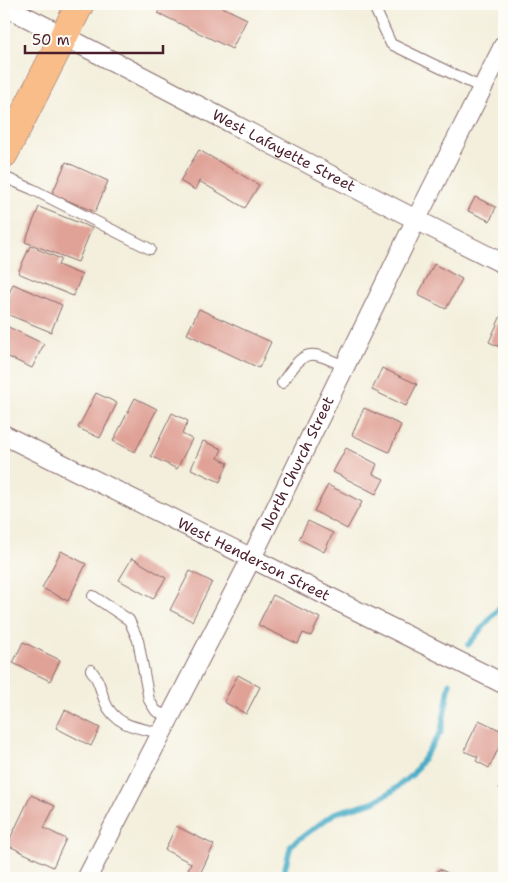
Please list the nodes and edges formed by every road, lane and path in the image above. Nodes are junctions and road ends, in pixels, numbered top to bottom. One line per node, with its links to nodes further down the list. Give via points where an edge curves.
1 (80, 4): 4 (main road)
2 (373, 4): 6 (lane, via 391,44)
3 (4, 6): 4 (street, West Lafayette Street)
4 (64, 36): 7 (main road); 9 (street, West Lafayette Street)
5 (504, 45): 6 (street, North Church Street)
6 (482, 88): 9 (street, North Church Street)
7 (4, 154)
8 (4, 177): 10 (lane)
9 (416, 220): 11 (street, West Lafayette Street); 12 (street, North Church Street)
10 (150, 249)
11 (504, 264)
12 (344, 366): 13 (lane, via 316,355 305,356); 15 (street, North Church Street)
13 (282, 383)
14 (4, 435): 15 (street, West Henderson Street)
15 (252, 557): 18 (street, West Henderson Street); 19 (street, North Church Street)
16 (93, 596): 19 (lane, via 129,620 138,640 149,700)
17 (91, 670): 19 (lane, via 98,678 111,714 119,721)
18 (504, 684)
19 (165, 725): 20 (street, North Church Street)
20 (87, 878)

